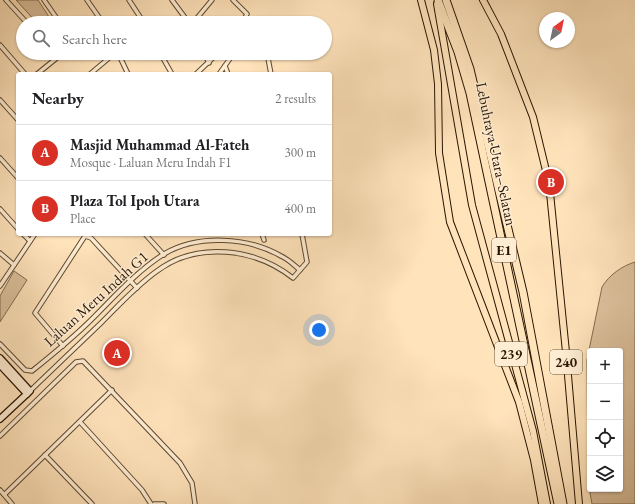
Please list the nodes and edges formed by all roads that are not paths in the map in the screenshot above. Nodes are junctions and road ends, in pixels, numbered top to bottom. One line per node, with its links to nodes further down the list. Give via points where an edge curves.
1 (6, 0): 12 (street)
2 (44, 0): 13 (street)
3 (87, 0): 14 (street)
4 (129, 0): 15 (street)
5 (172, 0): 16 (street)
6 (212, 0): 17 (street)
7 (233, 0): 18 (street, via 247,14)
8 (421, 0): 82 (main road, via 434,50 438,84 439,153 450,222 519,402)
9 (438, 0): 83 (main road, 239, via 472,205 533,432); 84 (highway, Lebuhraya Utara–Selatan / E1, via 470,93)
10 (446, 0): 85 (highway, Lebuhraya Utara–Selatan / E1, via 470,69 523,292)
11 (483, 0): 86 (main road, 240, via 501,34 533,117 549,183)
12 (21, 16)
13 (55, 16)
14 (97, 16)
15 (139, 16)
16 (184, 16)
17 (200, 16)
18 (246, 16)
19 (0, 45): 20 (street)
20 (4, 50): 21 (street); 32 (street)
21 (0, 53)
22 (54, 60): 33 (street)
23 (107, 60): 34 (street)
24 (121, 60): 35 (street)
25 (164, 60): 36 (street)
26 (208, 60): 30 (street)
27 (212, 60): 30 (street)
28 (229, 60): 31 (street)
29 (268, 60): 40 (street)
30 (209, 63): 37 (street)
31 (225, 66): 38 (street); 39 (street)
32 (23, 72)
33 (39, 72)
34 (92, 72)
35 (127, 72)
36 (171, 72)
37 (198, 72)
38 (220, 72)
39 (227, 72)
40 (271, 72)
41 (0, 100): 42 (street)
42 (16, 118)
43 (0, 158): 44 (street)
44 (16, 176)
45 (0, 209): 46 (street)
46 (16, 226)
47 (25, 236): 55 (street)
48 (34, 236): 55 (street)
49 (147, 236): 57 (street)
50 (219, 236): 53 (street)
51 (263, 236): 54 (street)
52 (302, 236): 59 (street, via 307,262)
53 (220, 240): 57 (street, Laluan Meru Indah G1, via 190,245); 59 (street, Laluan Meru Indah G1, via 250,244 273,252 283,256)
54 (264, 240)
55 (30, 241): 58 (street)
56 (0, 253): 58 (street)
57 (164, 254): 60 (street, Laluan Meru Indah G1)
58 (14, 265): 61 (street)
59 (300, 270): 62 (street, via 293,278 278,268 248,255 207,252 174,261 158,270)
60 (130, 281): 62 (street); 64 (street, Laluan Meru Indah G1); 64 (street, via 91,238 85,236 35,313)
61 (0, 286)
62 (137, 288): 70 (street)
63 (0, 344): 65 (street, Laluan Meru Indah G1)
64 (63, 346): 65 (street, Laluan Meru Indah G1, via 28,372)
65 (5, 349): 66 (street)
66 (0, 353)
67 (0, 358): 70 (street)
68 (0, 365): 70 (street)
69 (112, 390): 72 (street); 73 (street, via 86,362 76,362); 81 (street, via 180,463 192,483)
70 (29, 392): 71 (street)
71 (0, 419)
72 (80, 422): 74 (street); 79 (street)
73 (0, 436)
74 (45, 455): 76 (street); 78 (street)
75 (0, 490): 76 (street)
76 (5, 494): 77 (street)
77 (12, 504)
78 (92, 504)
79 (152, 504): 80 (street)
80 (164, 504)
81 (194, 504)
82 (542, 504)
83 (547, 504)
84 (558, 504)
85 (563, 504)
86 (578, 504)

